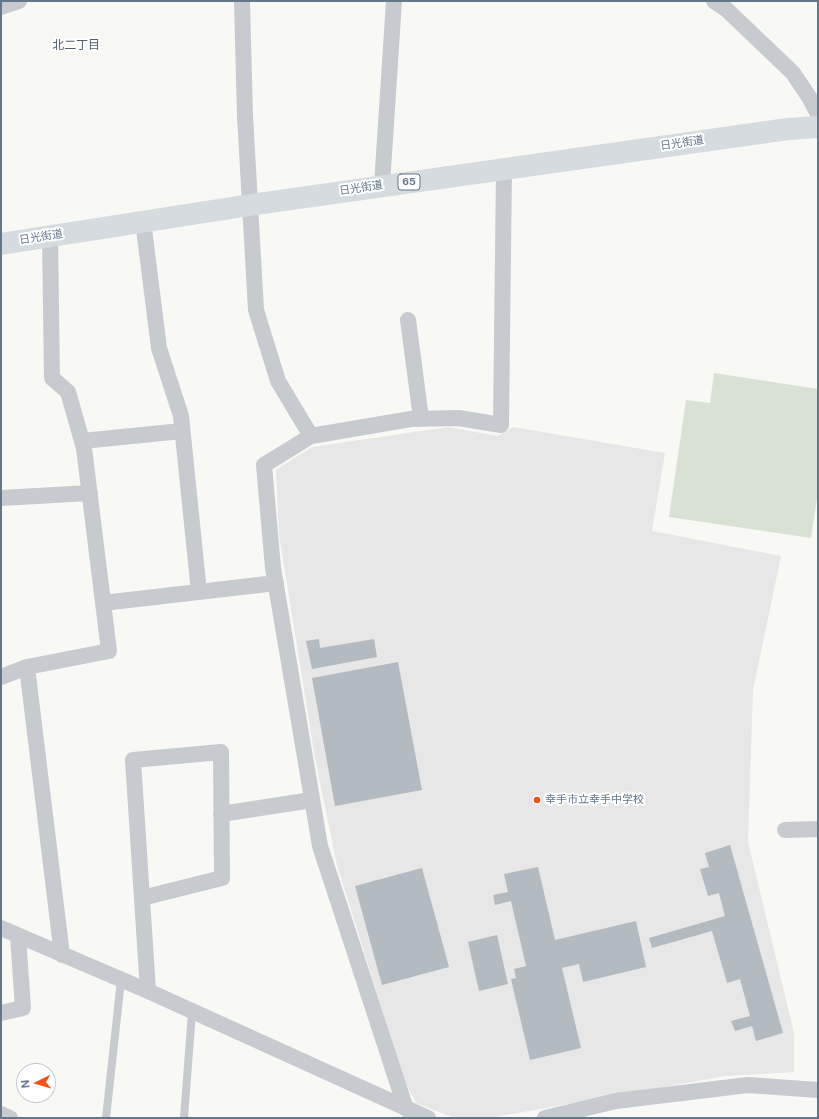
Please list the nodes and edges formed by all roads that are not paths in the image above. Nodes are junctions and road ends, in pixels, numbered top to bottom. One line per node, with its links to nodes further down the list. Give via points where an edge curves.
1 (19, 1): 5 (street)
2 (242, 1): 10 (street)
3 (394, 1): 9 (street)
4 (722, 4): 6 (street, via 793,73 810,97)
5 (1, 7)
6 (818, 114)
7 (818, 127): 8 (main road, 日光街道 / 65)
8 (504, 169): 9 (main road, 日光街道 / 65); 15 (street, via 501,425 458,418)
9 (382, 186): 10 (main road, 日光街道 / 65)
10 (250, 205): 11 (main road, 日光街道 / 65); 17 (street, via 256,310 278,381)
11 (143, 221): 12 (main road, 日光街道 / 65); 16 (street, via 159,348 181,416)
12 (50, 235): 13 (main road, 日光街道 / 65); 18 (street, via 52,378 68,392)
13 (1, 244)
14 (408, 320): 15 (street)
15 (421, 418): 17 (street)
16 (182, 431): 18 (street); 22 (street)
17 (311, 436): 21 (street, via 264,465)
18 (82, 441): 19 (street)
19 (90, 493): 20 (street); 23 (street)
20 (1, 498)
21 (276, 583): 22 (street); 26 (street)
22 (199, 592): 23 (street)
23 (103, 603): 24 (street, via 109,651)
24 (27, 667): 25 (street); 33 (street)
25 (1, 677)
26 (312, 800): 27 (street); 39 (street, via 320,846)
27 (222, 814): 30 (street, via 222,878); 30 (street, via 221,752 132,760)
28 (818, 829): 29 (street)
29 (785, 830)
30 (142, 898): 35 (street)
31 (1, 928): 32 (street)
32 (18, 936): 33 (street); 37 (street, via 23,1008)
33 (62, 955): 34 (street)
34 (121, 980): 35 (street); 42 (lane)
35 (148, 992): 36 (street)
36 (192, 1012): 39 (street); 43 (lane)
37 (1, 1013)
38 (818, 1090): 45 (street, via 748,1085 616,1101)
39 (406, 1109): 44 (street)
40 (1, 1114): 41 (street)
41 (10, 1118)
42 (106, 1118)
43 (184, 1118)
44 (428, 1118)
45 (545, 1118)

